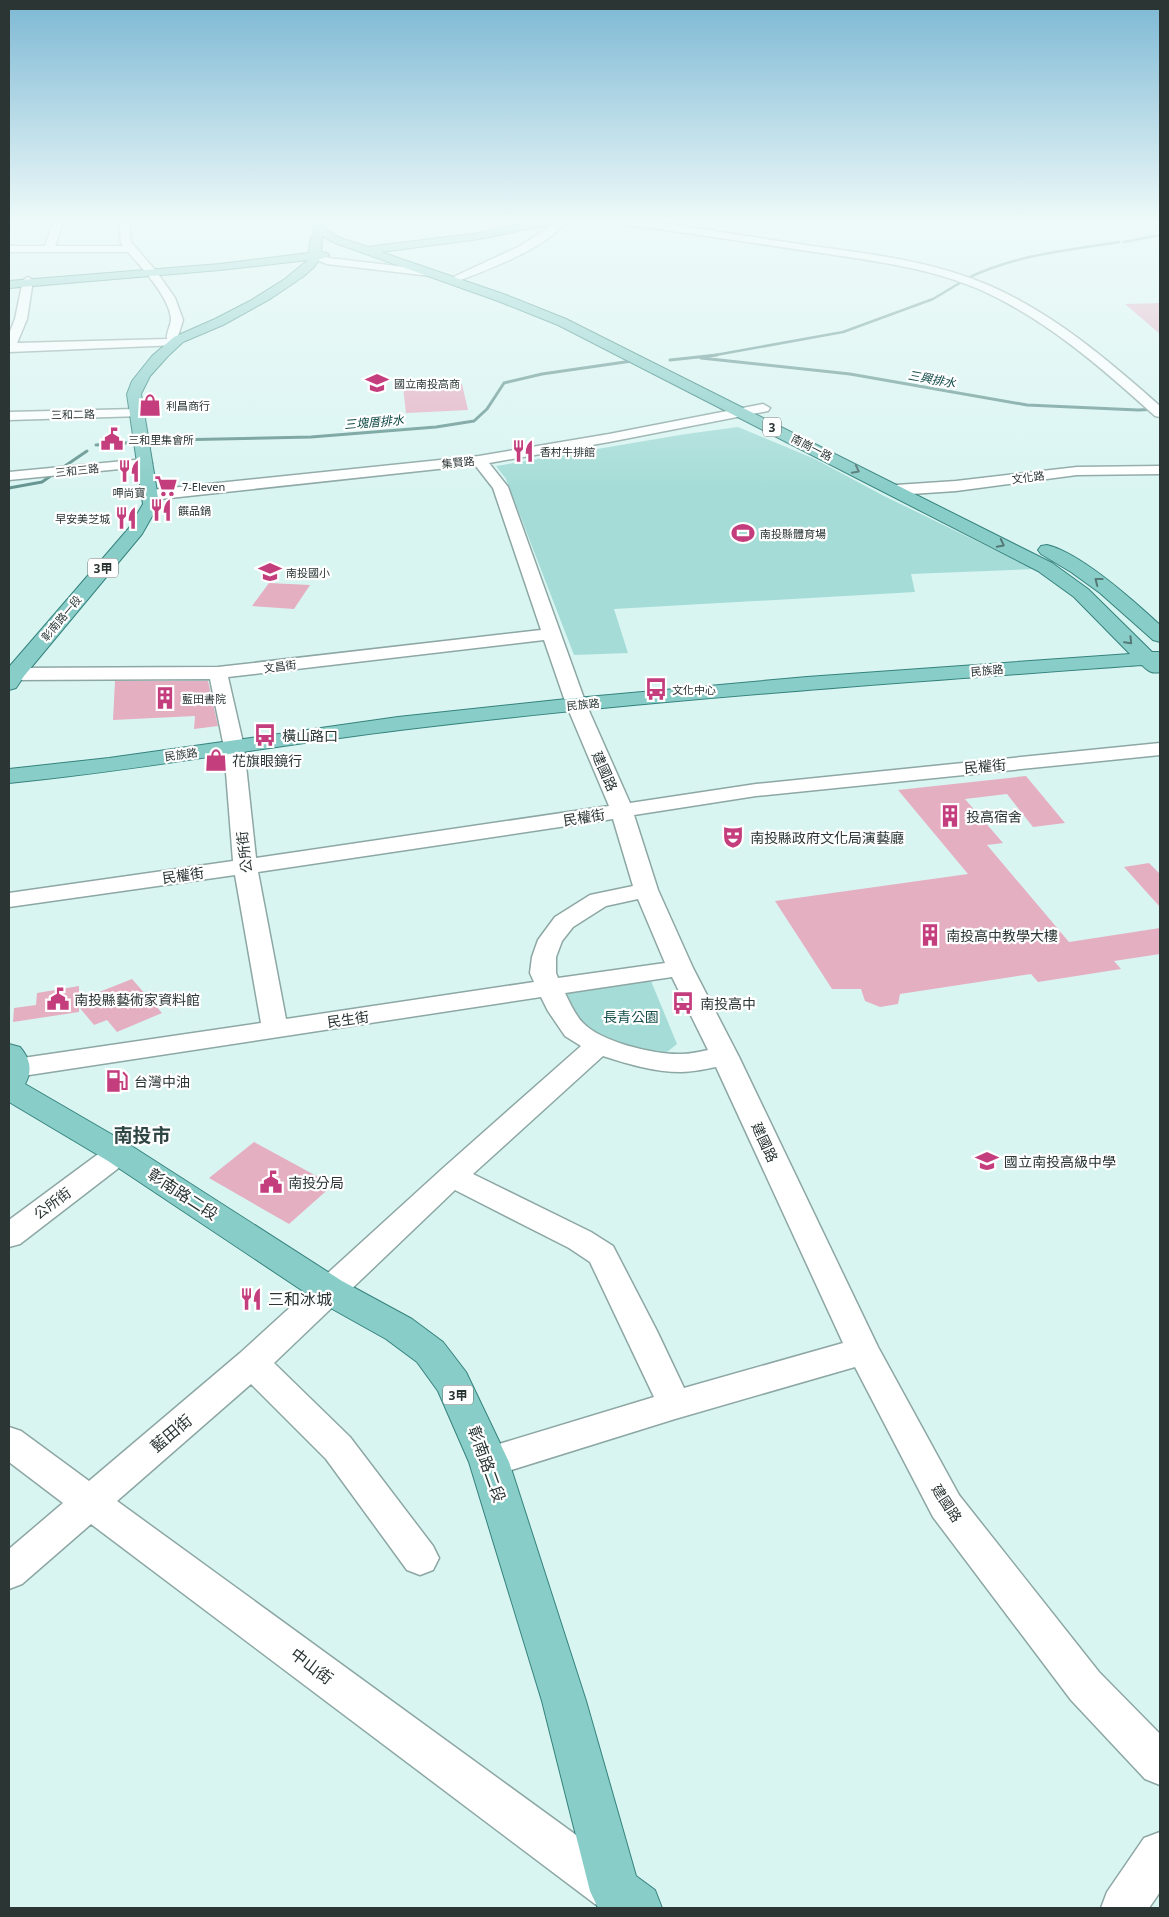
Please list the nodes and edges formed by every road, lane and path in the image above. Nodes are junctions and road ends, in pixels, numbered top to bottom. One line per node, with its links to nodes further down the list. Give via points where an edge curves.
1 (22, 311): 8 (street)
2 (174, 311): 7 (street, via 177,320 172,336)
3 (237, 311): 7 (main road, 彰南路一段 / 3甲)
4 (536, 311): 10 (main road, 南崗一路 / 3)
5 (555, 311): 9 (main road, 南崗一路 / 3)
6 (1030, 311): 12 (street, via 1105,364)
7 (174, 342): 8 (street); 11 (main road, 彰南路一段 / 3甲, via 135,388)
8 (9, 347)
9 (763, 408): 10 (street, 集賢路); 14 (main road, 南崗一路 / 3)
10 (742, 412): 16 (street, 集賢路); 19 (main road, 南崗一路 / 3, one-way to 19)
11 (137, 413): 13 (street, 三和二路); 15 (main road, 彰南路一段 / 3甲)
12 (1160, 413)
13 (9, 416)
14 (822, 437)
15 (143, 450): 18 (street, 三和三路); 21 (main road, 彰南路一段 / 3甲)
16 (479, 460): 21 (street, 集賢路); 24 (street, 建國路, via 500,487)
17 (1160, 470): 20 (street, 文化路, via 1077,471)
18 (9, 476)
19 (897, 482): 20 (main road, 南崗一路 / 3); 26 (main road, 南崗一路 / 3, one-way to 26, via 1045,567 1081,593)
20 (923, 487): 22 (main road, 南崗一路 / 3)
21 (151, 495): 28 (main road, 彰南路一段 / 3甲, via 151,504 136,530)
22 (948, 500)
23 (1032, 542): 25 (main road, one-way to 23, via 1087,572)
24 (550, 634): 27 (street, 文昌街); 29 (street, 建國路)
25 (1160, 636)
26 (1156, 663): 29 (main road, 民族路, via 808,683)
27 (218, 673): 28 (street, 文昌街); 30 (street, 公所街)
28 (10, 677)
29 (576, 704): 30 (main road, 民族路); 33 (street, 建國路)
30 (234, 747): 32 (main road, 民族路); 34 (street, 公所街)
31 (1160, 749): 33 (street, 民權街, via 756,790)
32 (9, 776)
33 (622, 812): 34 (street, 民權街); 35 (street, 建國路)
34 (245, 866): 36 (street, 民權街); 39 (street, 公所街)
35 (646, 890): 37 (street, 建國路); 38 (street, via 598,900 564,922 550,940 544,957 543,973)
36 (9, 900)
37 (680, 968): 38 (street, 民生街); 41 (street, 建國路)
38 (550, 988): 39 (street, 民生街); 40 (street, via 574,1030)
39 (275, 1029): 42 (street, 民生街)
40 (599, 1045): 41 (street, via 635,1057 681,1063); 44 (street, 藍田街)
41 (725, 1057): 47 (street, 建國路)
42 (10, 1074): 43 (main road, 彰南路二段 / 3甲)
43 (119, 1153): 45 (street, 公所街); 46 (main road, 彰南路二段 / 3甲)
44 (452, 1176): 46 (street, 藍田街); 49 (street, via 602,1254 642,1331)
45 (9, 1236)
46 (330, 1291): 48 (street, 藍田街); 51 (main road, 彰南路二段 / 3甲, via 399,1330 430,1352 453,1384)
47 (863, 1351): 49 (street); 55 (street, 建國路, via 946,1506 1085,1686)
48 (252, 1363): 52 (street, 藍田街); 53 (street, via 338,1448)
49 (674, 1405): 51 (street)
50 (9, 1442): 52 (street, 中山街)
51 (489, 1462): 57 (main road, 彰南路二段 / 3甲)
52 (89, 1502): 54 (street, 藍田街); 57 (street, 中山街)
53 (420, 1558)
54 (9, 1572)
55 (1160, 1764)
56 (1160, 1854): 58 (street)
57 (626, 1900)
58 (1123, 1908)

